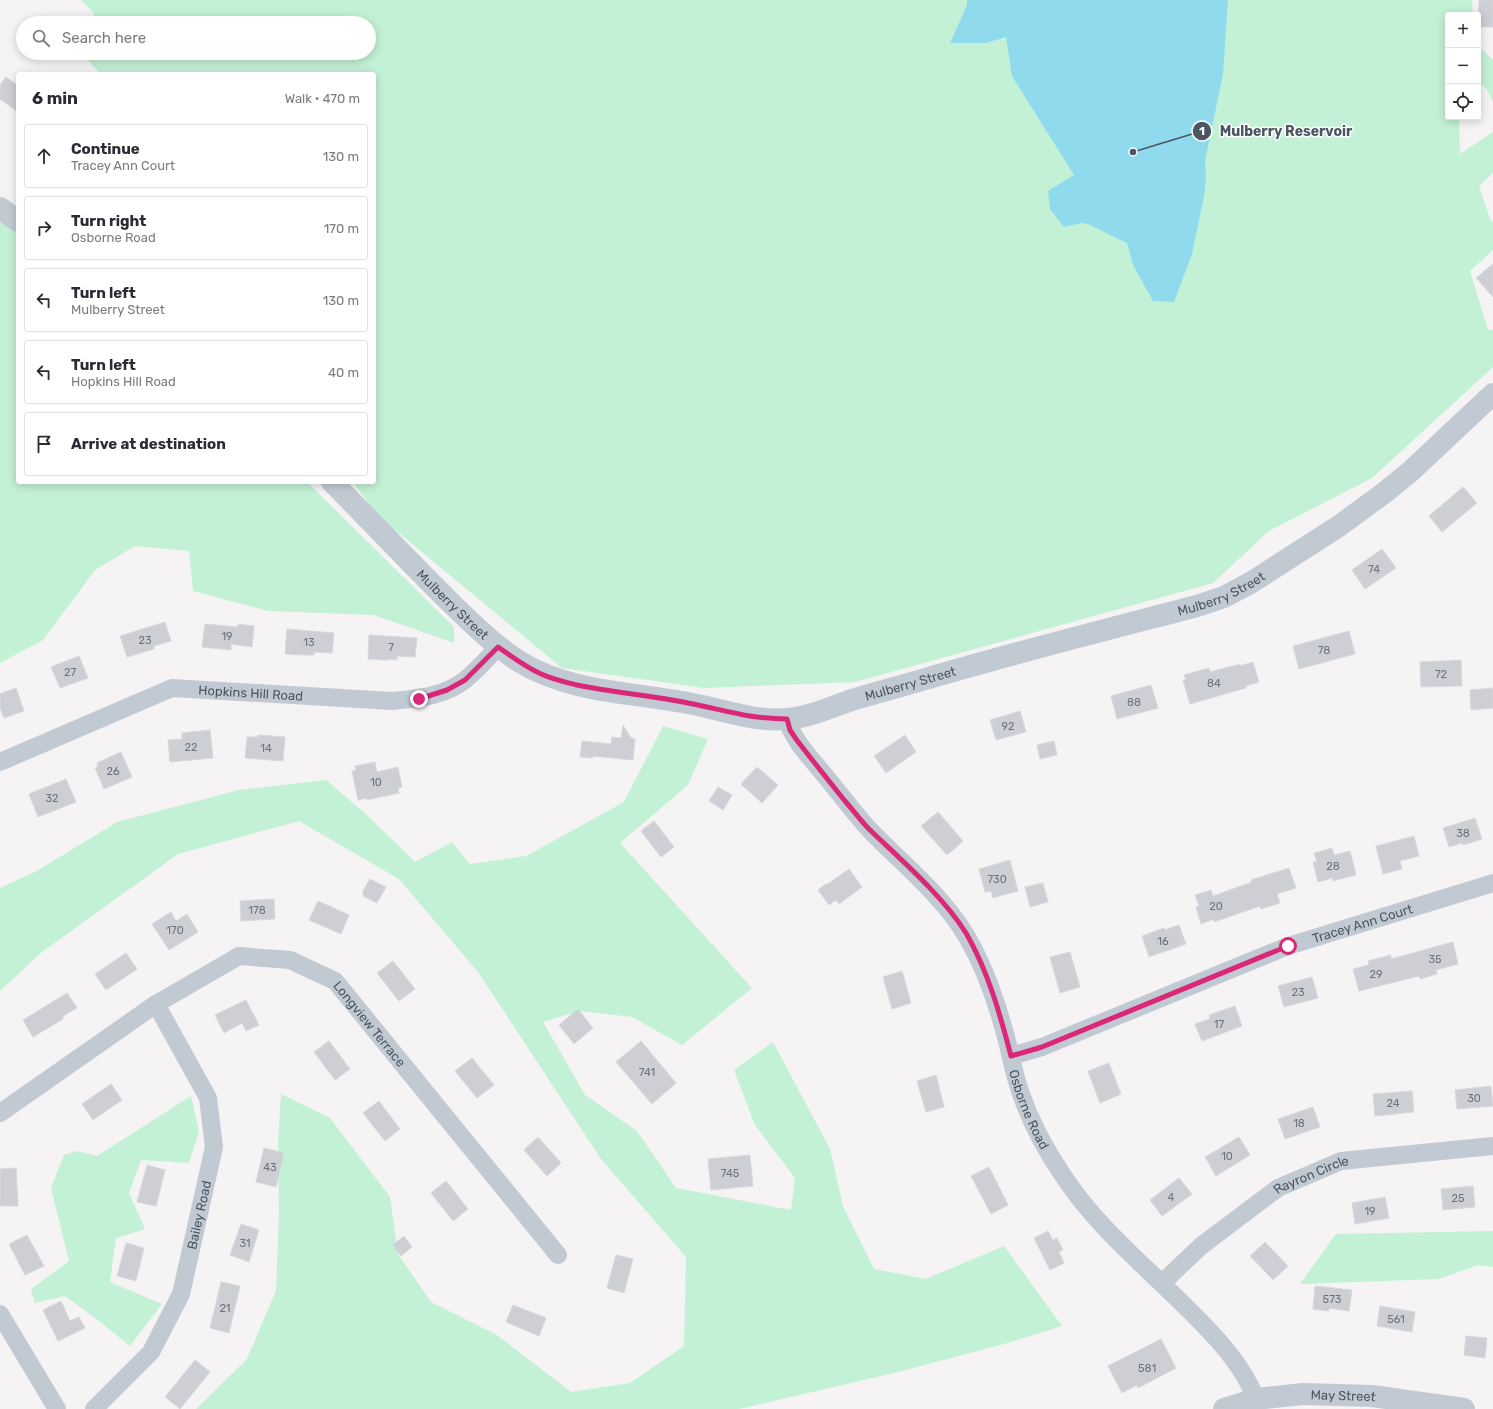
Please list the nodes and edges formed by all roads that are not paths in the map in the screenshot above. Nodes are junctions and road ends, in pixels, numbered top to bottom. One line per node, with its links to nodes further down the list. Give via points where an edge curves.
1 (0, 208): 2 (street)
2 (16, 220)
3 (1493, 394): 6 (street, Mulberry Street, via 1422,462 1384,493 1304,550 1224,597 1004,656 805,716)
4 (334, 484): 5 (street, Mulberry Street, via 426,579)
5 (498, 647): 6 (street, Mulberry Street, via 540,674 602,691 687,702 766,719); 7 (street, Hopkins Hill Road, via 465,680 447,690 419,699 392,701 172,688)
6 (787, 719): 10 (street, Osborne Road, via 796,739 841,795 868,827 916,874 966,933 982,966)
7 (0, 762)
8 (1493, 883): 10 (street, Tracey Ann Court, via 1288,946 1042,1047)
9 (156, 1004): 11 (street, Longview Terrace); 13 (street, Longview Terrace, via 239,956 290,960 335,981); 18 (street, Bailey Road, via 208,1098 214,1147 180,1294 151,1352)
10 (1011, 1056): 14 (street, Osborne Road, via 1028,1113 1064,1178 1089,1212)
11 (0, 1113)
12 (1493, 1146): 14 (street, Rayron Circle, via 1341,1161 1278,1188 1201,1246)
13 (558, 1255)
14 (1162, 1283): 16 (street, Osborne Road, via 1234,1359 1249,1381)
15 (0, 1314): 17 (street)
16 (1256, 1399): 19 (street, May Street); 20 (street, May Street, via 1303,1394 1347,1394)
17 (57, 1409)
18 (94, 1409)
19 (1224, 1409)
20 (1464, 1409)

